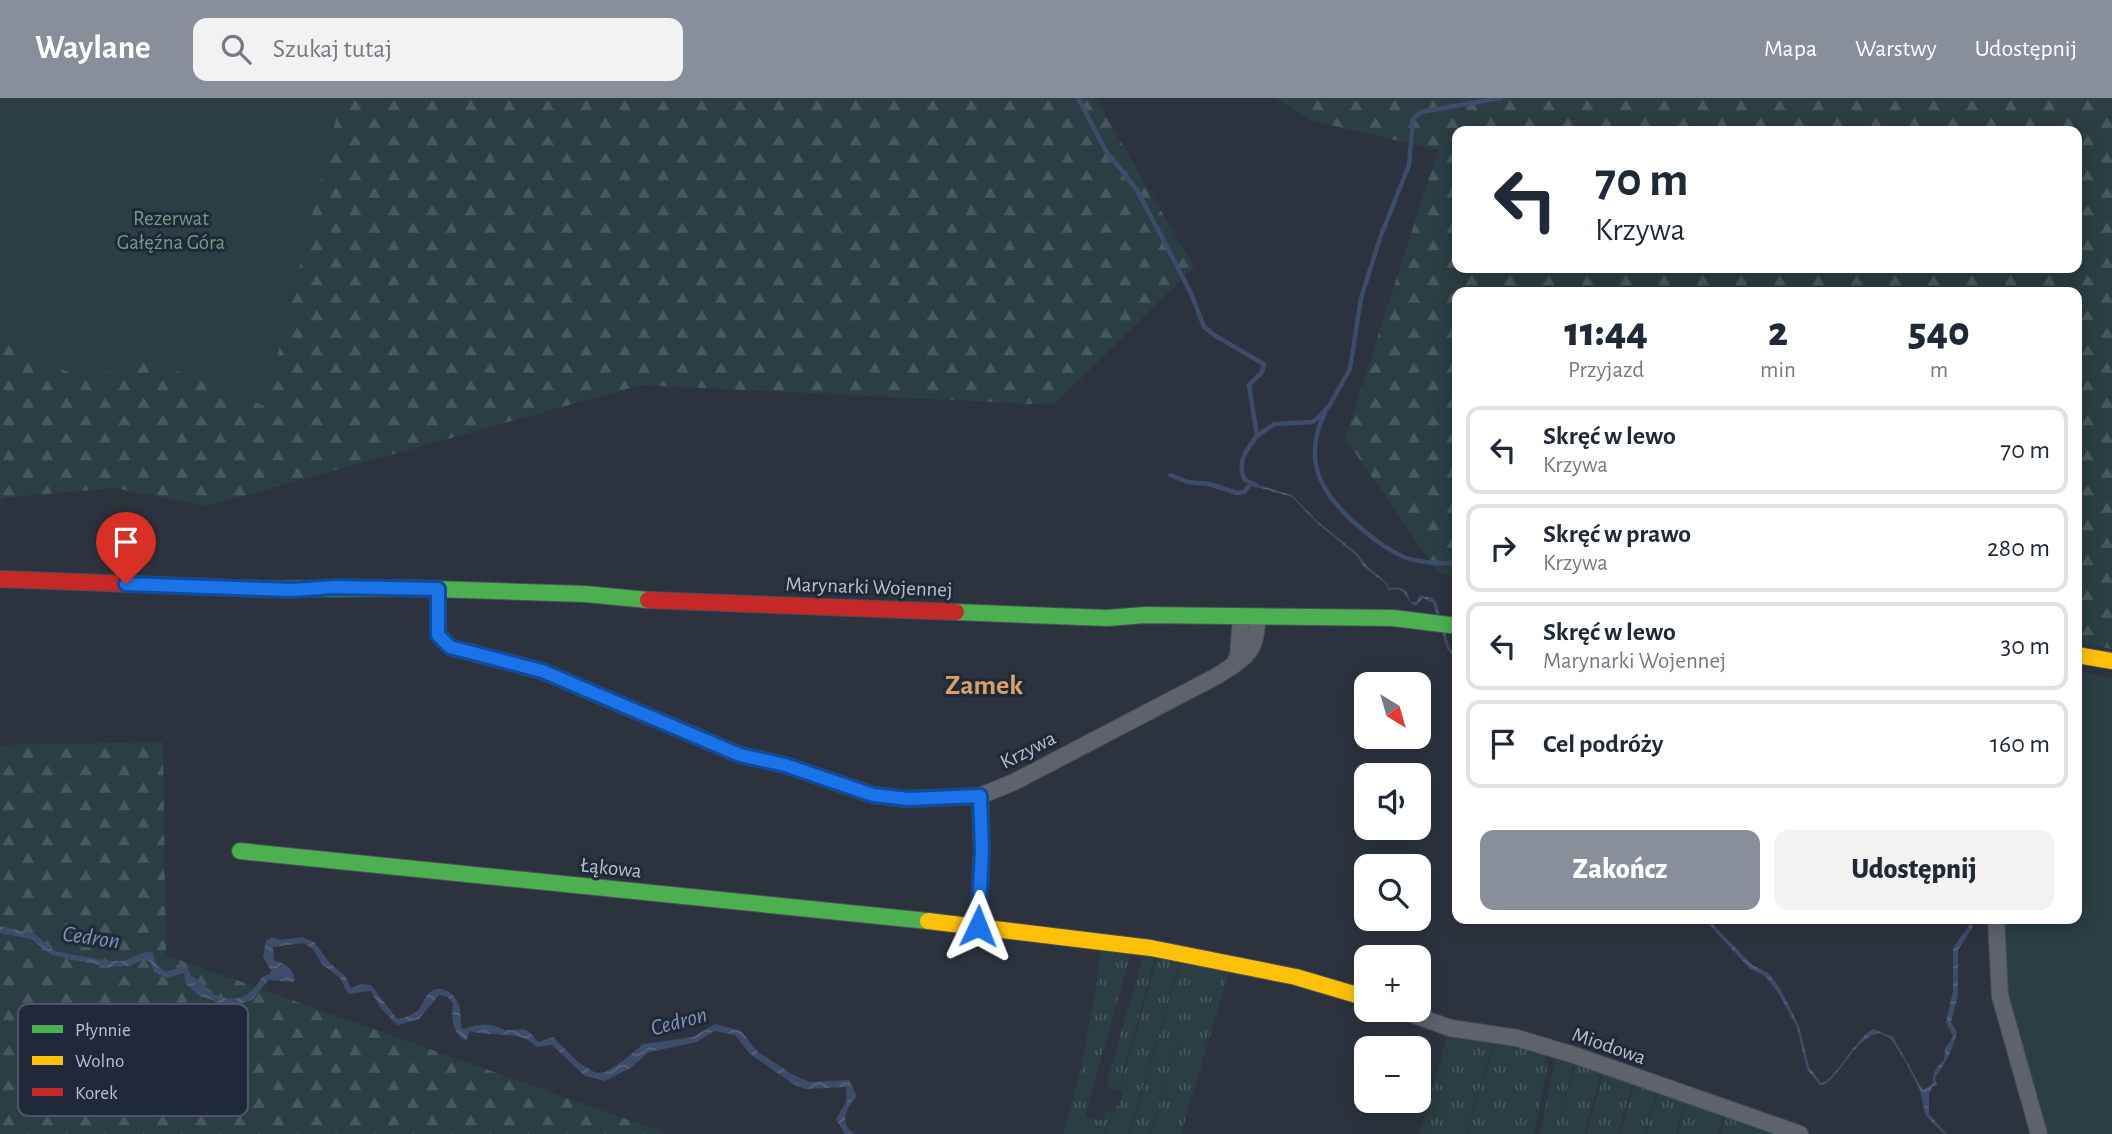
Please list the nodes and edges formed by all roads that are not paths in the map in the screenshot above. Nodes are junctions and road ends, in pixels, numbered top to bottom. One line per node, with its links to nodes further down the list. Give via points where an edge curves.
1 (0, 579): 2 (main road, Marynarki Wojennej, via 292,590 335,587)
2 (438, 595): 3 (main road, Marynarki Wojennej, via 584,604 629,599 1108,618 1145,615); 7 (street, Krzywa, via 438,635 450,647 542,671 740,755 873,795 908,799)
3 (1249, 623): 4 (main road, Marynarki Wojennej, via 1393,631); 7 (street, Krzywa, via 1233,666)
4 (1452, 625)
5 (2082, 656): 6 (main road)
6 (2112, 661)
7 (980, 796): 10 (street)
8 (240, 851): 10 (main road, Łąkowa)
9 (1996, 924): 14 (street, via 2000,996)
10 (978, 926): 11 (main road, via 1151,948)
11 (1354, 994)
12 (1431, 1021): 13 (street, Miodowa, via 1574,1055)
13 (1801, 1134)
14 (2039, 1134)

